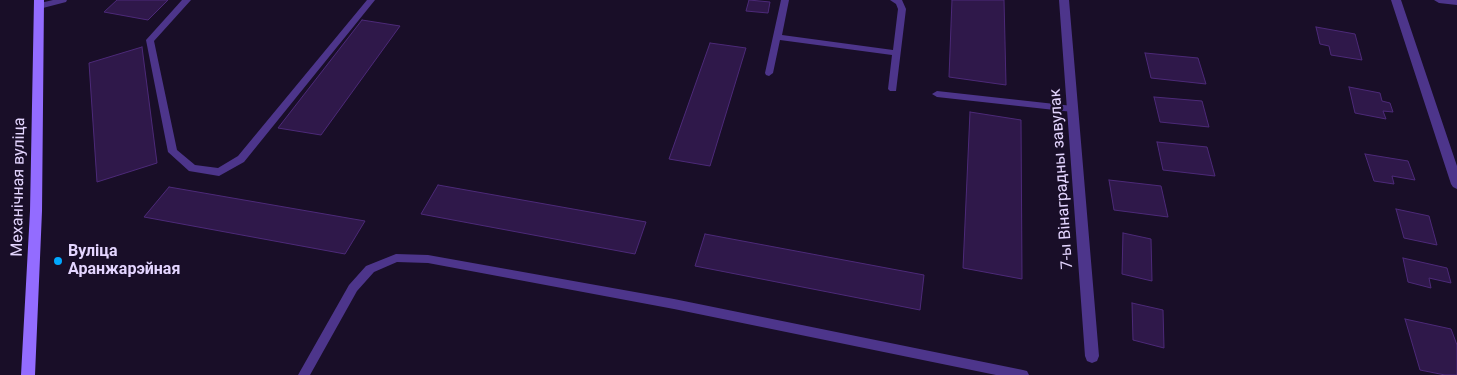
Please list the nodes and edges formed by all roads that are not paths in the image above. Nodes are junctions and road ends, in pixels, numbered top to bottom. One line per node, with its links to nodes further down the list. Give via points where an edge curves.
1 (63, 0): 10 (lane)
2 (187, 0): 3 (lane, via 150,40 173,152 192,168 218,172 241,159)
3 (371, 0)
4 (785, 0): 11 (lane)
5 (894, 0): 12 (lane, via 902,9)
6 (1064, 0): 16 (street, 7-ы Вінаградны завулак)
7 (1396, 0): 17 (street)
8 (1439, 0): 9 (street)
9 (1457, 2)
10 (39, 3): 19 (street, Механічная вуліца, via 36,211)
11 (777, 38): 12 (lane); 13 (lane)
12 (897, 53): 14 (lane)
13 (769, 72)
14 (894, 88)
15 (937, 94): 16 (lane)
16 (1073, 109): 18 (street, 7-ы Вінаградны завулак)
17 (1457, 184)
18 (1092, 356)
19 (28, 375)
20 (304, 375): 21 (lane, via 353,288 370,269 396,258 428,259 674,304)
21 (1023, 375)

